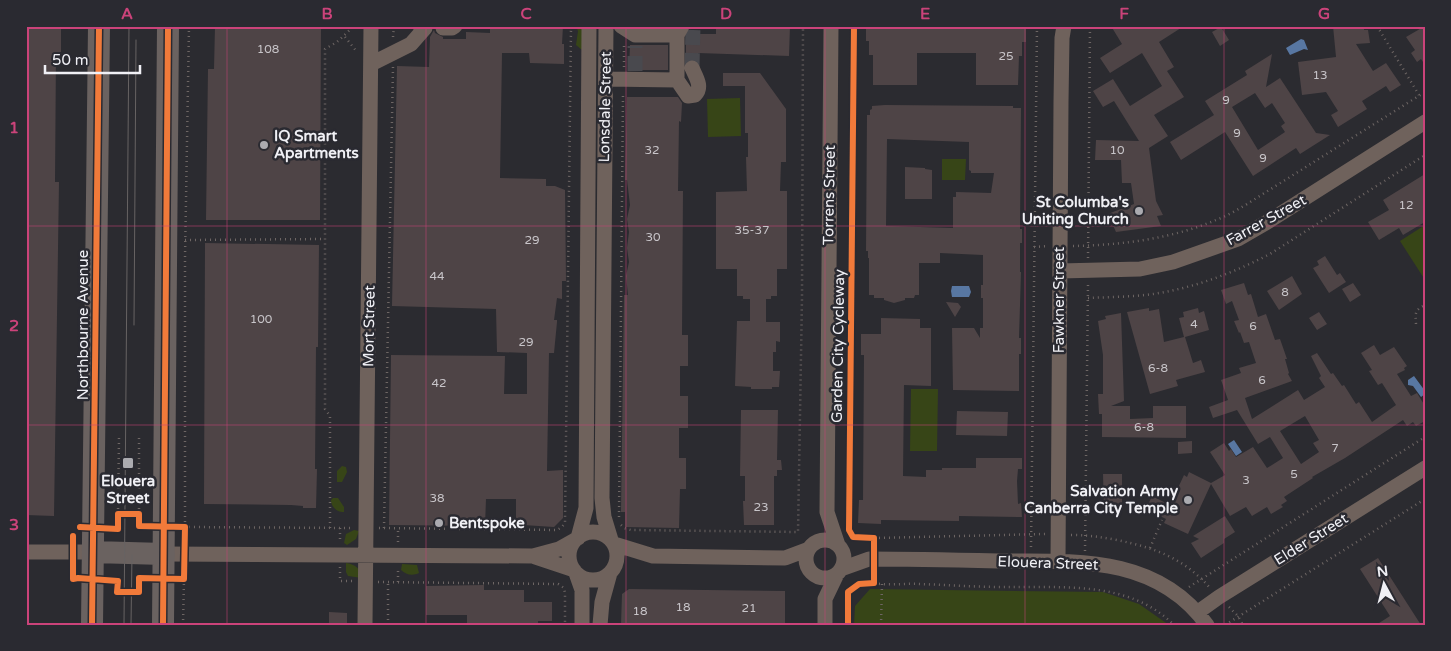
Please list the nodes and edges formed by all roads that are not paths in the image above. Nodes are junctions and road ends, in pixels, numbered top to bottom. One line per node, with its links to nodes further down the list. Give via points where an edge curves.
1 (99, 26): 30 (highway, Northbourne Avenue)
2 (168, 26): 31 (highway)
3 (371, 26): 12 (street, Mort Street)
4 (589, 26): 17 (street, Lonsdale Street)
5 (606, 26): 14 (street, Lonsdale Street)
6 (433, 27): 12 (street, via 411,44)
7 (831, 27): 24 (street, Torrens Street)
8 (651, 30): 10 (street); 11 (street)
9 (1062, 30): 19 (street, Fawkner Street)
10 (680, 31): 15 (street)
11 (629, 33)
12 (371, 64): 32 (street, Mort Street)
13 (692, 68): 15 (street, via 699,84 695,95 688,96)
14 (606, 79): 15 (street); 18 (street, Lonsdale Street)
15 (677, 80)
16 (1425, 122): 19 (street, Farrer Street, via 1238,239 1173,262 1140,269)
17 (588, 188): 18 (street); 20 (street, Lonsdale Street)
18 (605, 188): 21 (street, Lonsdale Street)
19 (1060, 271): 37 (street, Fawkner Street)
20 (588, 304): 21 (street); 22 (street, Lonsdale Street)
21 (603, 304): 22 (street, Lonsdale Street)
22 (595, 425): 25 (street, Lonsdale Street, via 586,508); 26 (street, Lonsdale Street, via 602,509)
23 (1425, 468): 43 (street, Elder Street)
24 (827, 512): 27 (street, Torrens Street); 28 (street, Torrens Street)
25 (577, 539): 26 (street, via 594,532); 33 (street, via 559,549); 39 (street, via 569,556)
26 (613, 542): 34 (street); 40 (street, via 618,557)
27 (839, 546): 28 (street, via 826,540); 36 (street, Elouera Street); 41 (street, via 844,556)
28 (811, 547): 35 (street); 38 (street, via 806,558)
29 (26, 552): 30 (street)
30 (93, 552): 31 (highway); 44 (highway, Northbourne Avenue)
31 (174, 554): 32 (street); 45 (highway, via 173,579)
32 (366, 555): 33 (street); 46 (street, Mort Street)
33 (533, 556): 39 (street)
34 (652, 556): 35 (street); 40 (street)
35 (785, 558): 38 (street)
36 (872, 559): 37 (street, Elouera Street); 41 (street, Elouera Street)
37 (1058, 561): 43 (street, Elouera Street, via 1085,562 1134,571 1177,594)
38 (810, 570): 41 (street, via 825,578); 42 (street)
39 (575, 572): 40 (street, via 584,579 593,580 605,578); 47 (street, via 582,590)
40 (611, 572): 48 (street, via 602,602)
41 (839, 572): 42 (street)
42 (825, 599): 49 (street)
43 (1198, 612): 50 (street, Elouera Street)
44 (92, 625)
45 (163, 625)
46 (365, 625)
47 (582, 625)
48 (600, 625)
49 (824, 625)
50 (1207, 625)

